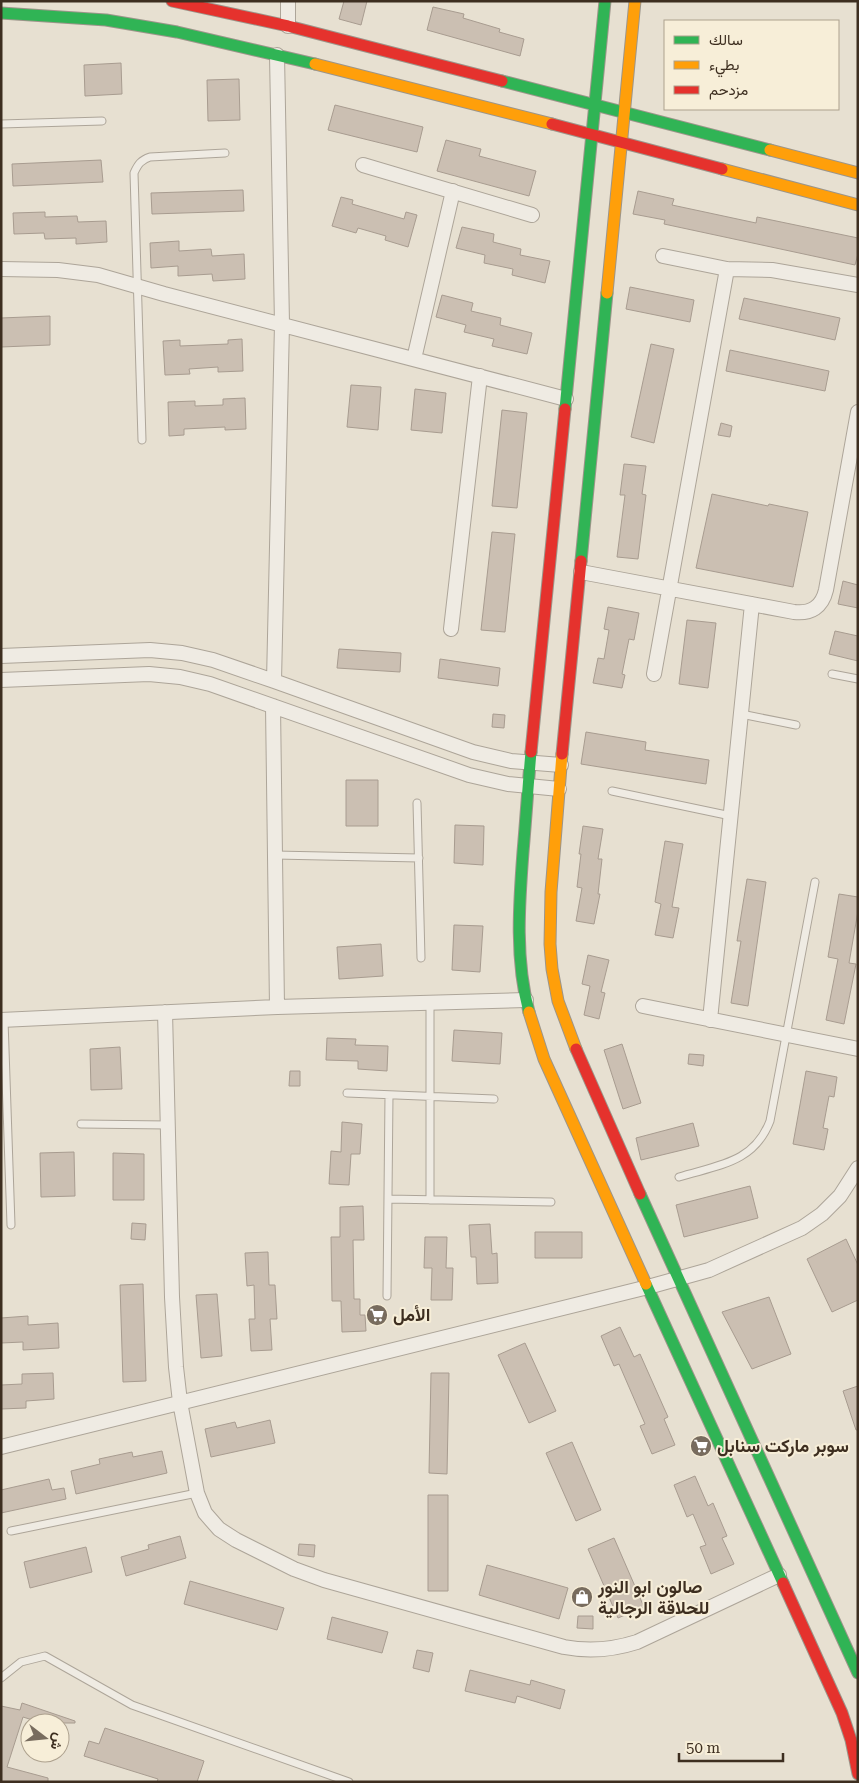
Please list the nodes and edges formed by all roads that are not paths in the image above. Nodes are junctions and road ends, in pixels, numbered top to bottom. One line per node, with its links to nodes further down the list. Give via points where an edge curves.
1 (172, 1): 6 (main road)
2 (288, 1): 6 (street)
3 (605, 1): 8 (main road)
4 (635, 1): 9 (main road)
5 (1, 13): 7 (main road, via 106,20 178,32)
6 (288, 26): 8 (main road)
7 (277, 55): 12 (main road); 25 (street)
8 (596, 104): 9 (main road); 12 (main road)
9 (625, 112): 13 (main road); 16 (main road)
10 (102, 121): 11 (lane)
11 (1, 124)
12 (592, 134): 13 (main road); 28 (main road)
13 (622, 142): 18 (main road); 31 (main road)
14 (225, 152): 24 (lane, via 150,157 137,165 134,180)
15 (363, 165): 17 (street)
16 (858, 173)
17 (453, 192): 19 (street); 26 (street)
18 (858, 205)
19 (532, 214)
20 (663, 256): 22 (street)
21 (1, 269): 24 (street, via 71,271)
22 (727, 269): 23 (street, via 772,270); 32 (street)
23 (858, 285)
24 (137, 286): 25 (street); 30 (lane)
25 (282, 324): 26 (street); 40 (street)
26 (414, 359): 27 (street)
27 (480, 376): 28 (street); 34 (street)
28 (566, 399): 44 (main road)
29 (858, 412): 33 (street, via 824,598 812,611 803,613)
30 (142, 440)
31 (581, 572): 32 (street); 45 (main road)
32 (670, 589): 33 (street); 36 (street)
33 (752, 604): 42 (street)
34 (451, 629)
35 (1, 656): 40 (street, via 150,650 213,660)
36 (654, 674)
37 (832, 674): 38 (lane)
38 (858, 679)
39 (1, 680): 41 (street, via 149,674 210,684)
40 (274, 681): 44 (street, via 473,752)
41 (273, 706): 46 (street, via 469,775); 51 (street)
42 (741, 714): 43 (lane); 50 (street)
43 (796, 725)
44 (530, 764): 45 (street); 46 (main road)
45 (561, 765): 47 (main road)
46 (528, 787): 47 (street); 55 (main road, via 520,946)
47 (559, 789): 76 (main road, via 550,941 556,996 575,1048)
48 (612, 791): 50 (lane)
49 (418, 803): 52 (lane)
50 (731, 816): 61 (street)
51 (275, 855): 52 (lane); 58 (street)
52 (419, 858): 54 (lane)
53 (814, 882): 62 (lane)
54 (421, 958)
55 (526, 1000): 56 (street); 77 (main road, via 544,1059)
56 (430, 1003): 58 (street); 66 (lane)
57 (643, 1006): 61 (street)
58 (277, 1007): 59 (street)
59 (165, 1012): 60 (street); 69 (street)
60 (3, 1020): 75 (lane)
61 (710, 1020): 62 (street)
62 (786, 1035): 63 (street); 71 (lane, via 770,1121 758,1145 736,1160)
63 (858, 1049)
64 (347, 1093): 65 (lane)
65 (389, 1095): 66 (lane); 72 (lane)
66 (430, 1096): 67 (lane); 73 (lane)
67 (494, 1100)
68 (81, 1124): 69 (lane)
69 (168, 1125): 79 (street, via 173,1323)
70 (858, 1168): 76 (street, via 840,1196 802,1228 709,1270)
71 (679, 1177)
72 (388, 1199): 73 (lane); 78 (lane)
73 (430, 1200): 74 (lane)
74 (551, 1202)
75 (10, 1225)
76 (678, 1279): 77 (street); 84 (main road)
77 (648, 1287): 79 (street); 83 (main road)
78 (387, 1296)
79 (180, 1402): 80 (street); 81 (street)
80 (1, 1447)
81 (197, 1492): 82 (lane); 83 (street, via 205,1512 219,1529 294,1568 324,1580 582,1650 619,1648 637,1642)
82 (11, 1531)
83 (780, 1575): 86 (main road, via 842,1713)
84 (858, 1673)
85 (1, 1678): 87 (lane, via 21,1662 45,1656 132,1705)
86 (858, 1774)
87 (349, 1782)

